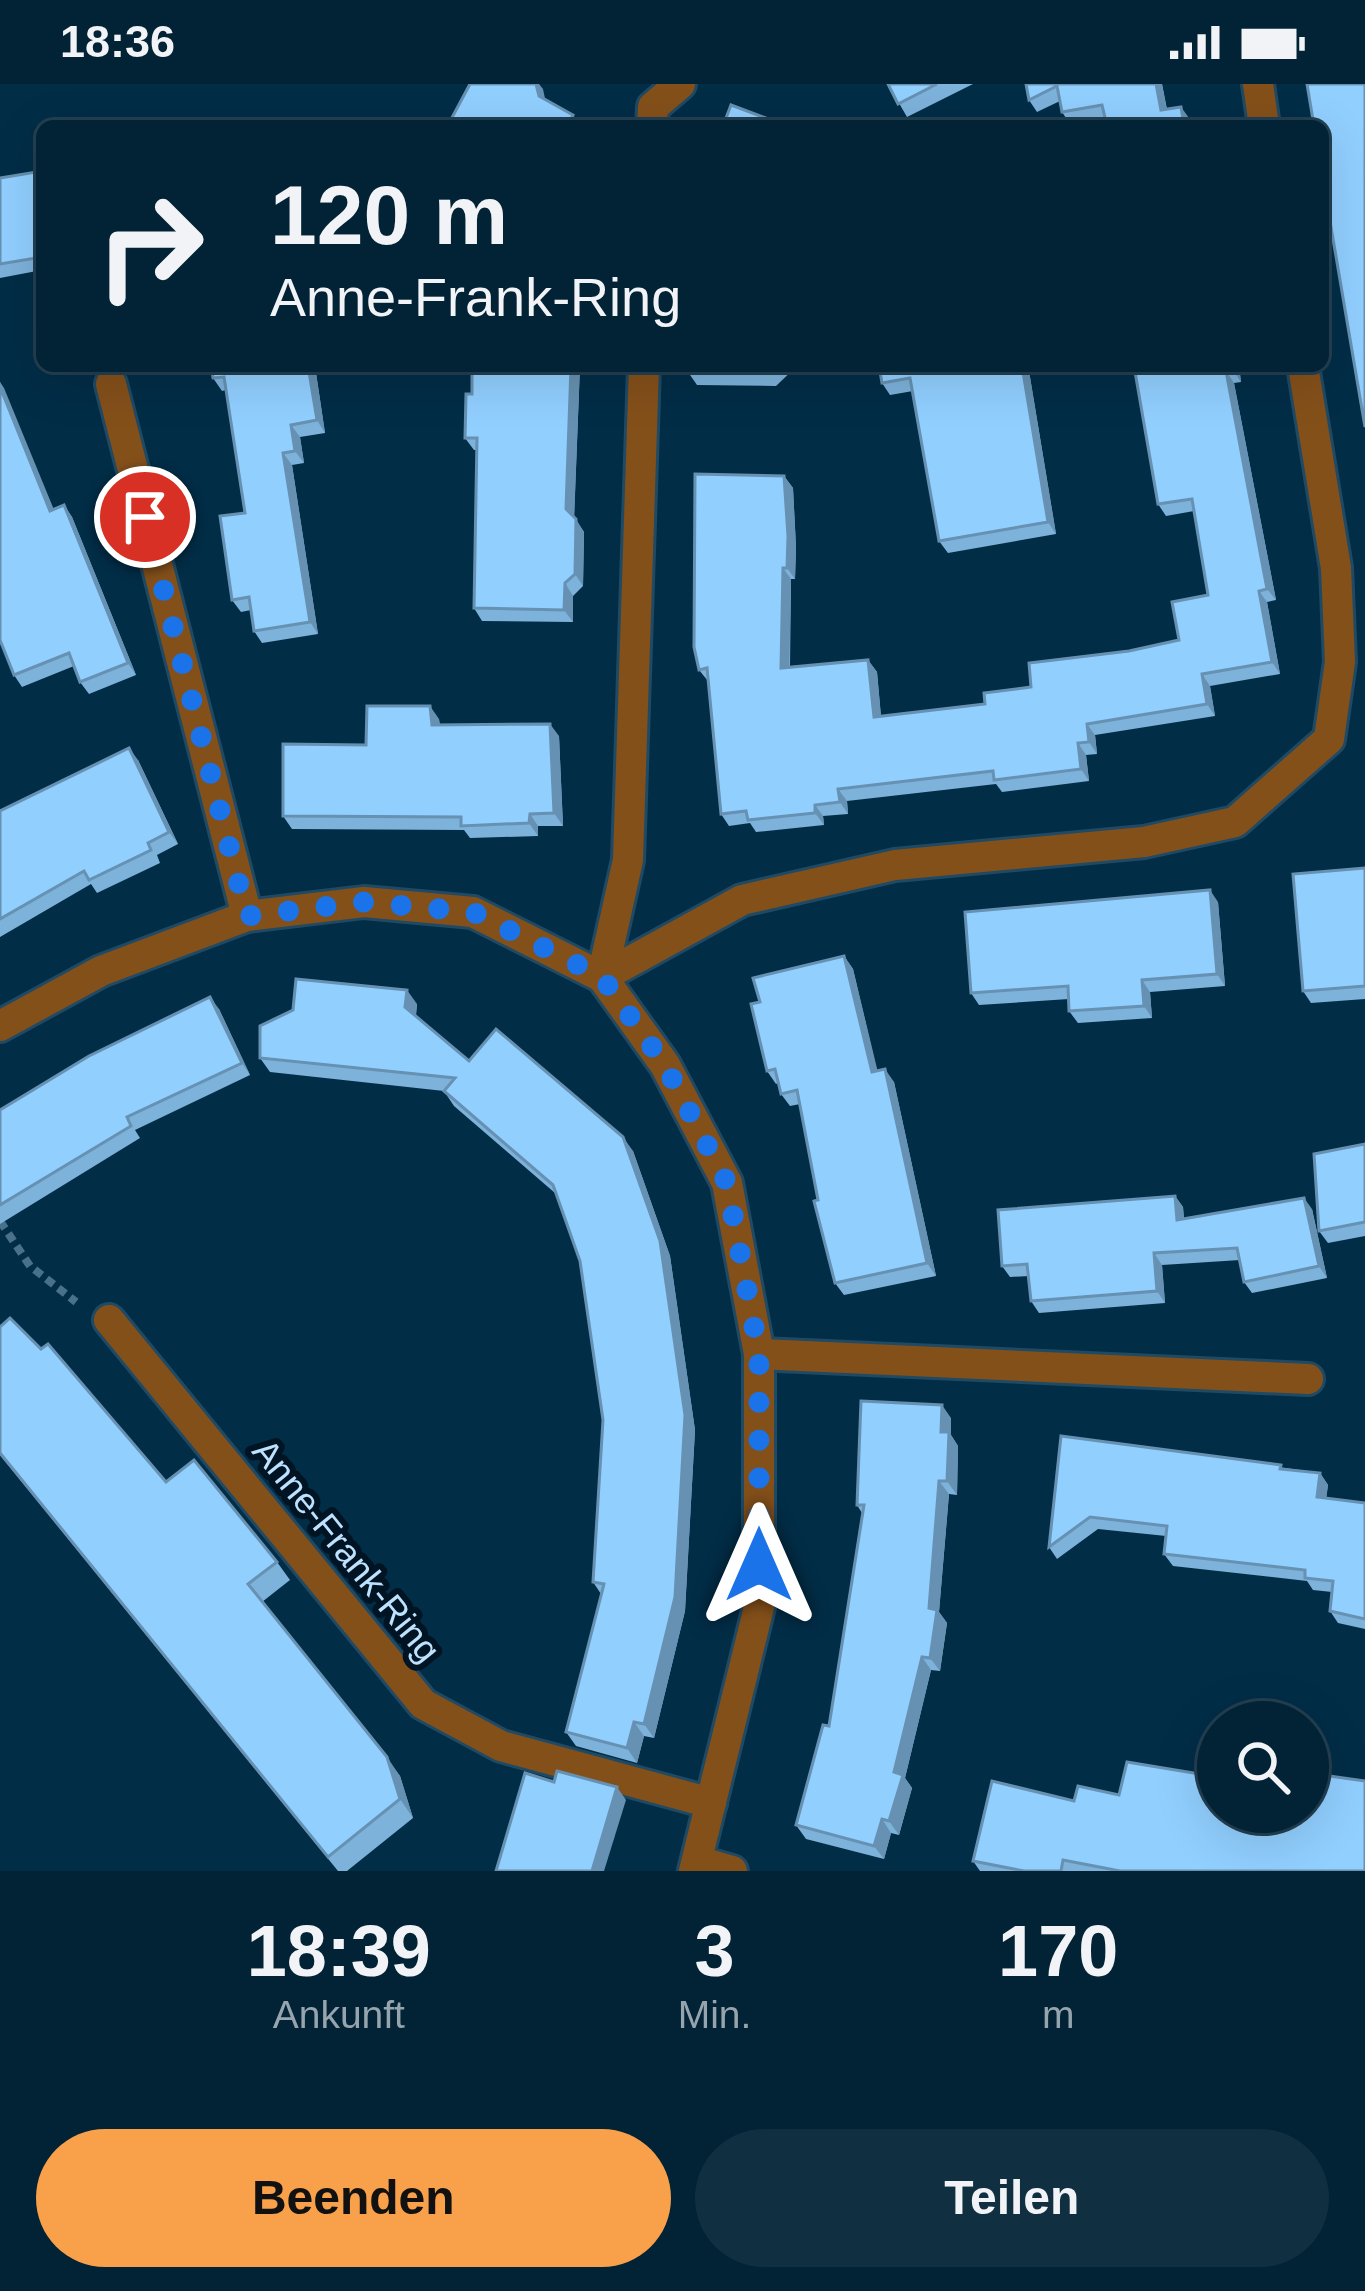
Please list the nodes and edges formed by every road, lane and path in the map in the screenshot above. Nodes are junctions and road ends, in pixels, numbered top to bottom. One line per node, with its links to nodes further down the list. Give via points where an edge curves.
1 (680, 84): 3 (street, via 652,107)
2 (1258, 84): 4 (street)
3 (652, 120)
4 (1263, 120)
5 (644, 372): 9 (street, via 628,860)
6 (1304, 372): 9 (street, via 1336,568 1340,662 1332,720 1329,739 1235,822 1144,842 895,866 742,899)
7 (111, 384): 8 (street)
8 (247, 916): 9 (street, via 364,902 473,912); 10 (street, via 101,971)
9 (602, 977): 13 (street, via 665,1065 727,1183)
10 (0, 1026)
11 (0, 1221): 12 (path, via 30,1267)
12 (109, 1320): 15 (street, Anne-Frank-Ring, via 423,1704 501,1746)
13 (759, 1354): 14 (street); 15 (street, via 759,1607)
14 (1308, 1379)
15 (711, 1804): 16 (street)
16 (695, 1866): 17 (street)
17 (732, 1871)

